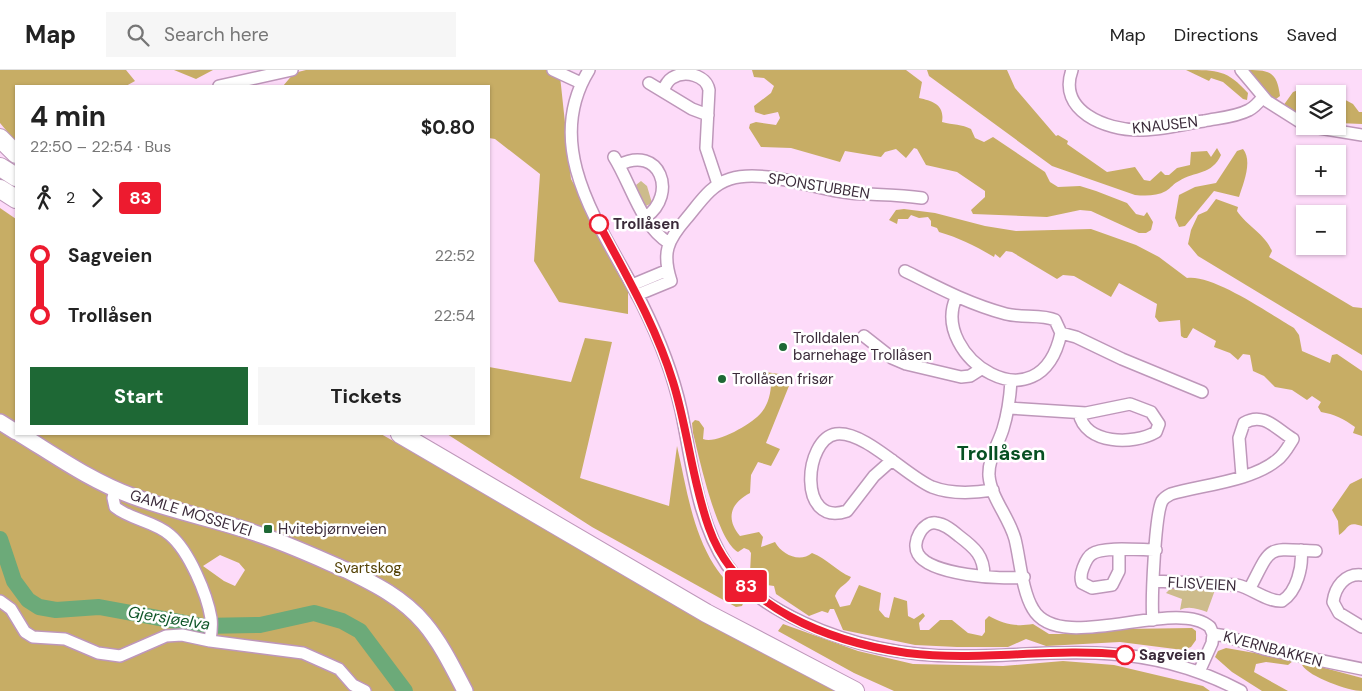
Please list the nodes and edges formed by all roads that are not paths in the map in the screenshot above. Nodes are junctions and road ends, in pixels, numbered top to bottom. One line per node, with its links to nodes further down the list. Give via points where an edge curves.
1 (292, 70): 8 (street)
2 (553, 70): 6 (street)
3 (589, 70): 6 (street)
4 (1072, 70): 10 (street, KNAUSEN, via 1069,89 1074,104 1093,119 1120,128 1151,129 1235,115 1249,110)
5 (1241, 70): 10 (street)
6 (582, 83): 26 (street, via 571,125 575,170)
7 (649, 83): 9 (street)
8 (224, 85)
9 (663, 91): 11 (street); 11 (street, via 676,75 702,77 709,87)
10 (1263, 98): 12 (street)
11 (708, 115): 19 (street, via 706,148)
12 (1296, 120)
13 (1346, 132): 14 (street)
14 (1362, 134)
15 (0, 138): 16 (highway)
16 (15, 153)
17 (0, 167): 18 (highway)
18 (15, 176)
19 (718, 184): 22 (street, SPONSTUBBEN, via 736,177 756,176 848,193); 24 (street, via 683,222)
20 (0, 189): 21 (highway)
21 (15, 198)
22 (922, 198)
23 (646, 217): 23 (street, via 617,161 646,161 655,165 660,173 661,196 654,211); 24 (street, via 657,235)
24 (669, 243): 26 (street, via 665,260 669,276)
25 (906, 271): 27 (street)
26 (634, 290): 59 (street, via 673,380 700,500 713,540 734,574 765,602 831,634 898,651 966,656 1062,652 1114,654 1156,660)
27 (956, 298): 28 (street, via 1020,317 1049,318 1058,322); 30 (street, via 951,311 953,328)
28 (1061, 333): 31 (street, via 1040,371); 32 (street)
29 (864, 336): 30 (street, via 892,358 906,364 961,377)
30 (981, 369): 31 (street)
31 (1011, 381): 33 (street)
32 (1202, 392)
33 (1008, 408): 34 (street); 43 (street, via 990,465)
34 (1079, 413): 34 (street, via 1130,404 1151,412 1159,426 1156,432 1146,436 1109,439 1086,426)
35 (0, 422): 36 (main road)
36 (15, 431)
37 (22, 435): 42 (main road, GAMLE MOSSEVEI)
38 (402, 435): 62 (highway, via 706,613)
39 (424, 435): 63 (highway, via 695,598)
40 (892, 460): 40 (street, via 848,436 829,436 820,443 815,455 810,487 812,499 824,509 845,512 874,476); 43 (street, via 934,488 969,492)
41 (1242, 476): 41 (street, FLISVEIEN, via 1272,464 1283,455 1293,439 1263,419 1244,423 1239,438); 45 (street, FLISVEIEN, via 1164,498 1159,509)
42 (116, 489): 57 (street, via 115,507 170,535 194,568 211,618); 61 (main road, GAMLE MOSSEVEI, via 269,538 388,592 407,606 430,631)
43 (993, 490): 50 (street, via 1010,523)
44 (1119, 550): 45 (street)
45 (1156, 550): 51 (street, FLISVEIEN)
46 (1301, 550): 47 (street, FLISVEIEN); 52 (street, FLISVEIEN, via 1279,550 1267,554); 52 (street, FLISVEIEN, via 1298,576 1286,598 1275,601)
47 (1316, 551)
48 (1362, 574): 55 (street, via 1351,575 1344,580 1333,602 1339,613)
49 (984, 576): 49 (street, via 946,570 922,559 916,546 923,528 938,523 971,545 981,557); 50 (street)
50 (1024, 577): 54 (street, via 1032,608 1053,625 1076,627)
51 (1153, 581): 52 (street, FLISVEIEN); 54 (street, FLISVEIEN)
52 (1250, 588)
53 (0, 601): 57 (street, via 11,609 25,632 32,637 65,639 98,653 120,656 175,635)
54 (1153, 620): 56 (street, via 1198,620)
55 (1362, 627)
56 (1213, 634): 58 (street, KVERNBAKKEN, via 1264,650); 59 (street)
57 (210, 636): 60 (street, via 303,653 339,670 353,685)
58 (1362, 669)
59 (1199, 672): 64 (street)
60 (365, 691)
61 (465, 691)
62 (855, 691)
63 (871, 691)
64 (1241, 691)

